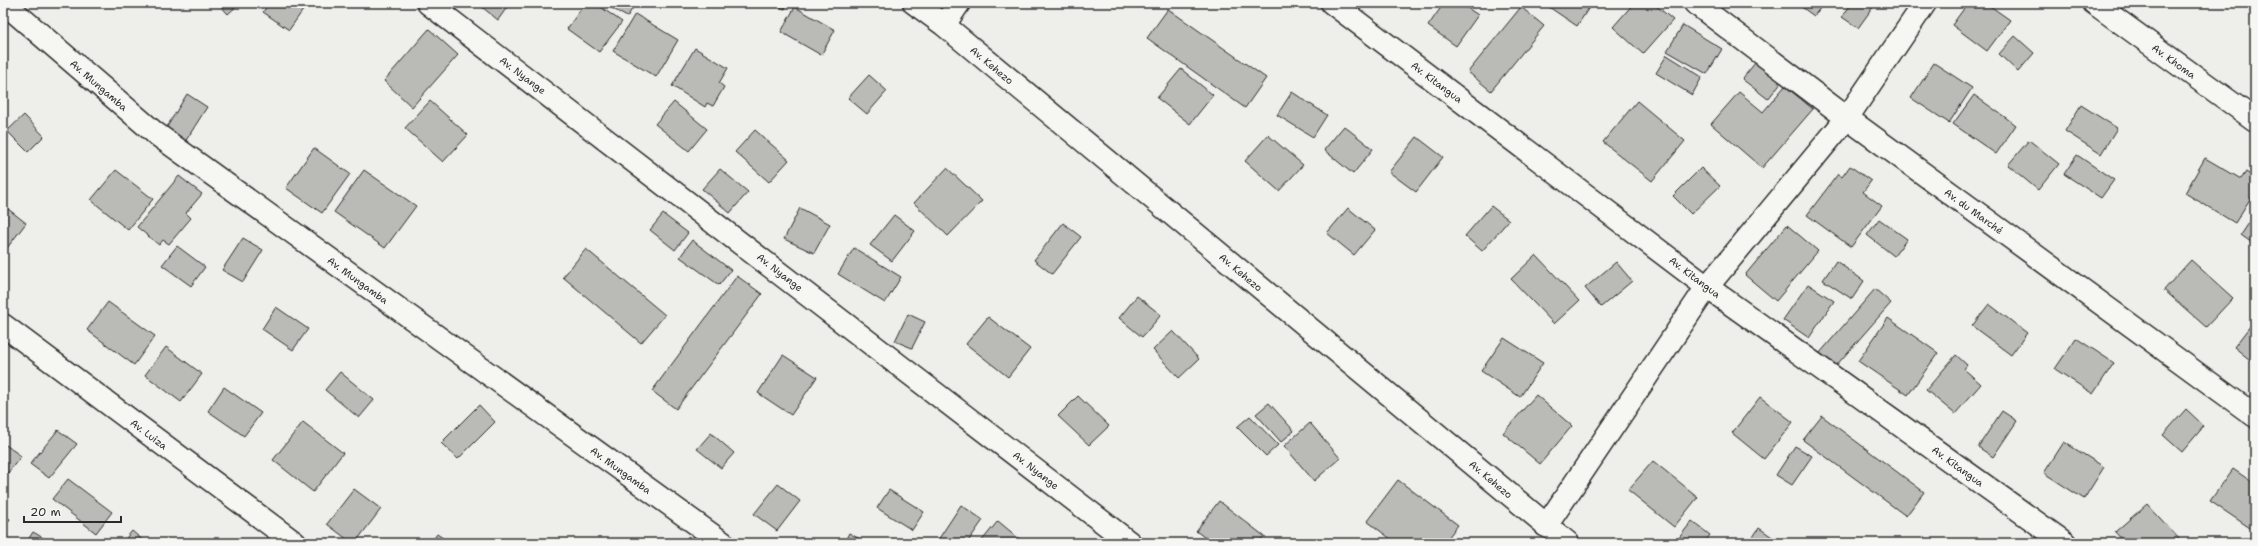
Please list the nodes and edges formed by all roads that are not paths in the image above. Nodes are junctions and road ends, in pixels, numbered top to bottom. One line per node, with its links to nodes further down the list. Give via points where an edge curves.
1 (4, 3): 17 (street, Av. Mungamba, via 155,133)
2 (428, 3): 18 (street, Av. Nyange)
3 (914, 3): 9 (street, Av. Kehezo)
4 (959, 3): 9 (street)
5 (1332, 3): 12 (street, Av. Kitangua)
6 (1695, 3): 10 (street, Av. du Marché)
7 (1925, 3): 10 (street)
8 (2094, 3): 11 (street, Av. Khoma)
9 (944, 25): 15 (street, Av. Kehezo)
10 (1847, 118): 12 (street); 14 (street, Av. du Marché)
11 (2255, 120)
12 (1707, 287): 15 (street); 20 (street, Av. Kitangua)
13 (3, 325): 16 (street, Av. Luiza)
14 (2255, 416)
15 (1546, 526): 19 (street, Av. Kehezo)
16 (295, 543)
17 (722, 543)
18 (1130, 543)
19 (1568, 543)
20 (2065, 543)

